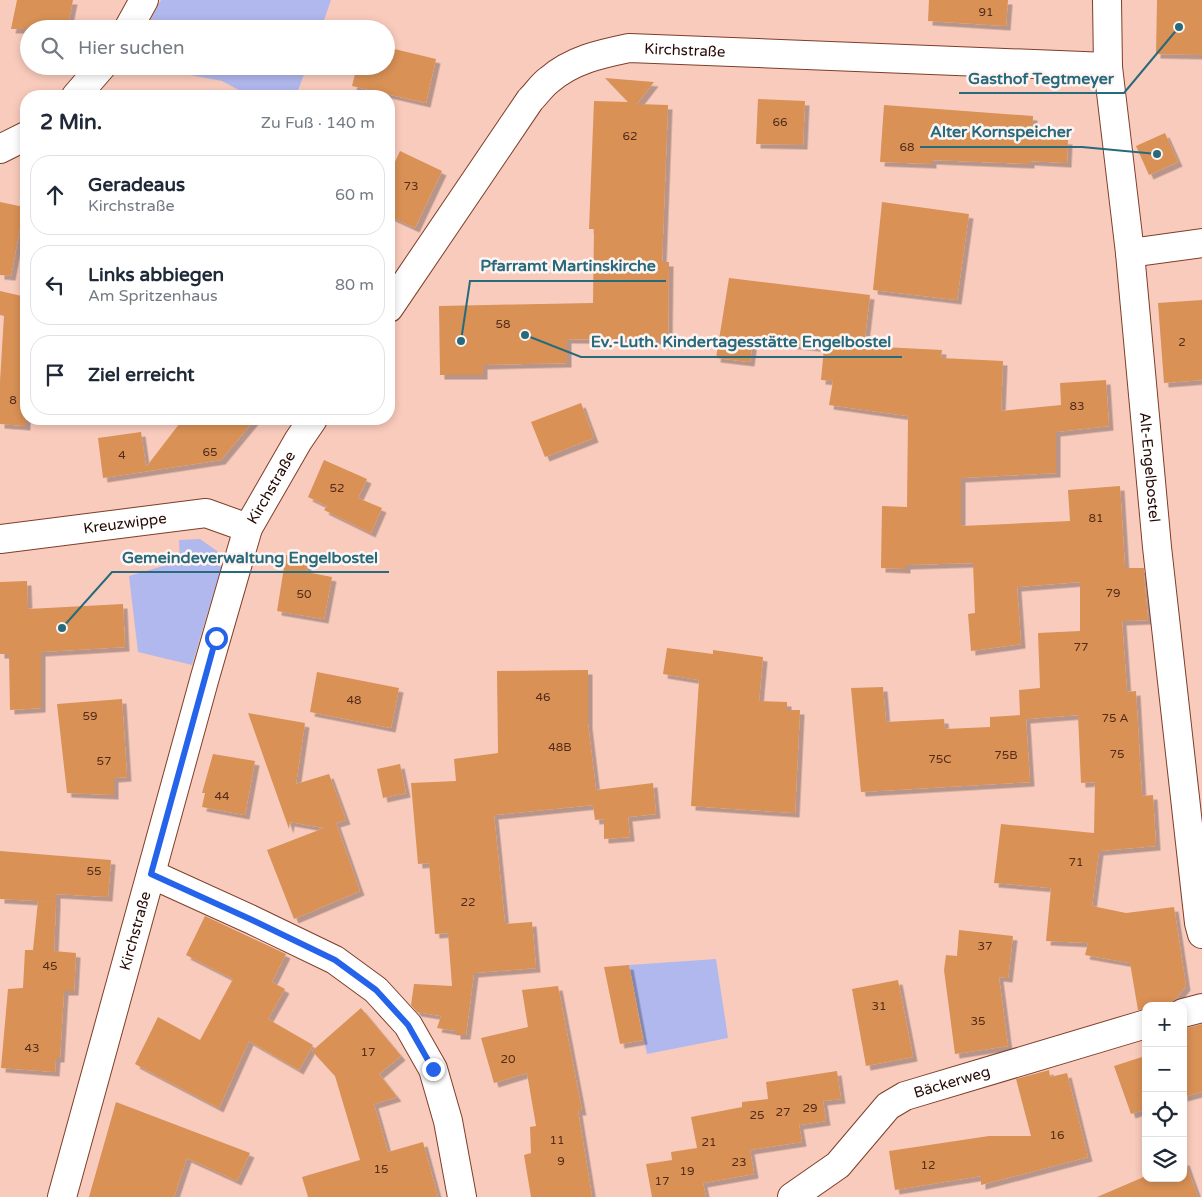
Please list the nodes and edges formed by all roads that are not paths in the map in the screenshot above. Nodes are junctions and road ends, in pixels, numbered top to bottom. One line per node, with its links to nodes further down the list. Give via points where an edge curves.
1 (144, 0): 3 (street)
2 (1107, 0): 4 (street, Alt-Engelbostel)
3 (133, 20)
4 (1108, 67): 10 (street, Alt-Engelbostel); 11 (street, Kirchstraße, via 629,48 598,54 571,64 530,100)
5 (94, 75): 6 (street)
6 (81, 90)
7 (20, 139): 8 (street)
8 (0, 149)
9 (1202, 243): 10 (street)
10 (1130, 253): 16 (street, Alt-Engelbostel, via 1157,547)
11 (395, 299)
12 (309, 425): 13 (street, Kirchstraße)
13 (248, 528): 14 (street, Kreuzwippe, via 206,513); 15 (street, Kirchstraße)
14 (0, 539)
15 (151, 874): 20 (street, Kirchstraße); 21 (street, via 335,960 376,990 408,1025 433,1069 448,1121)
16 (1202, 934)
17 (1202, 1008): 18 (street)
18 (1187, 1012)
19 (1142, 1025): 22 (street, Bäckerweg, via 905,1096 888,1106 838,1165)
20 (62, 1197)
21 (462, 1197)
22 (792, 1197)

